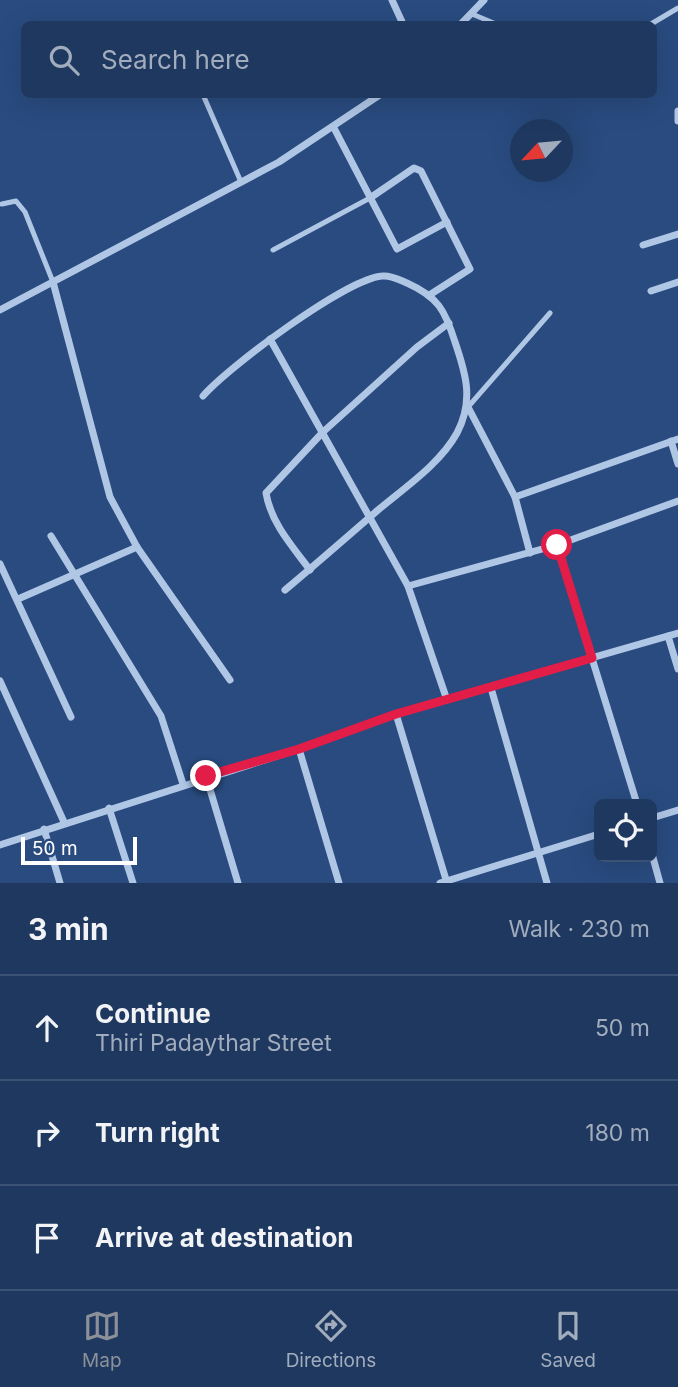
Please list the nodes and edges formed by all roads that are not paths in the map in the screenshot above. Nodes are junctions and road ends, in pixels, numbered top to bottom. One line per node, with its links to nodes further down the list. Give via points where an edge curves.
1 (392, 0): 5 (street)
2 (484, 0): 4 (street)
3 (678, 8): 8 (lane)
4 (472, 14): 6 (street); 7 (lane)
5 (402, 21)
6 (464, 21)
7 (489, 21)
8 (656, 21)
9 (204, 98): 14 (lane)
10 (375, 98): 13 (street)
11 (678, 111): 12 (street)
12 (678, 121)
13 (334, 128): 14 (street); 15 (street)
14 (241, 182): 21 (street)
15 (370, 198): 17 (street, via 397,249); 17 (street, via 418,167); 20 (lane)
16 (2, 204): 21 (lane, via 16,201 25,212)
17 (447, 222): 24 (street, via 470,269)
18 (678, 234): 19 (street)
19 (643, 246)
20 (272, 250)
21 (53, 282): 25 (street); 39 (street, via 110,497)
22 (678, 282): 23 (street)
23 (651, 291)
24 (430, 294): 27 (street); 28 (street, via 381,276 336,296)
25 (0, 310)
26 (550, 313): 30 (lane)
27 (449, 323): 30 (street, via 466,375); 31 (street)
28 (270, 339): 29 (street, via 218,378); 31 (street)
29 (203, 396)
30 (468, 407): 34 (street); 36 (street, via 456,435 429,467)
31 (323, 432): 36 (street); 42 (street, via 266,493 279,527)
32 (675, 440): 33 (street); 34 (street)
33 (678, 464)
34 (515, 497): 40 (street)
35 (678, 501): 38 (street)
36 (368, 518): 42 (street); 44 (street)
37 (51, 536): 43 (street)
38 (557, 545): 40 (street); 49 (street)
39 (136, 547): 43 (street); 51 (street)
40 (530, 553): 44 (street)
41 (0, 564): 46 (street)
42 (310, 570): 45 (street)
43 (75, 575): 46 (street); 59 (street, via 161,716)
44 (408, 586): 54 (street)
45 (285, 590)
46 (18, 599): 56 (street)
47 (678, 633): 48 (street)
48 (668, 636): 49 (street); 50 (street)
49 (592, 658): 53 (street); 60 (street)
50 (678, 669)
51 (230, 680)
52 (0, 681): 64 (street)
53 (491, 688): 54 (street); 68 (street)
54 (447, 700): 55 (street)
55 (396, 714): 57 (street); 70 (street)
56 (71, 717)
57 (299, 749): 58 (street); 74 (street)
58 (206, 776): 59 (street); 73 (street)
59 (183, 784): 61 (street)
60 (635, 799)
61 (109, 808): 64 (street); 72 (street)
62 (678, 810): 63 (street)
63 (657, 816)
64 (64, 822): 65 (street)
65 (44, 829): 67 (street); 71 (street)
66 (594, 836): 68 (street)
67 (1, 842)
68 (538, 853): 70 (street); 75 (street)
69 (654, 862): 76 (street)
70 (444, 882)
71 (60, 883)
72 (133, 883)
73 (238, 883)
74 (339, 883)
75 (547, 883)
76 (660, 883)

